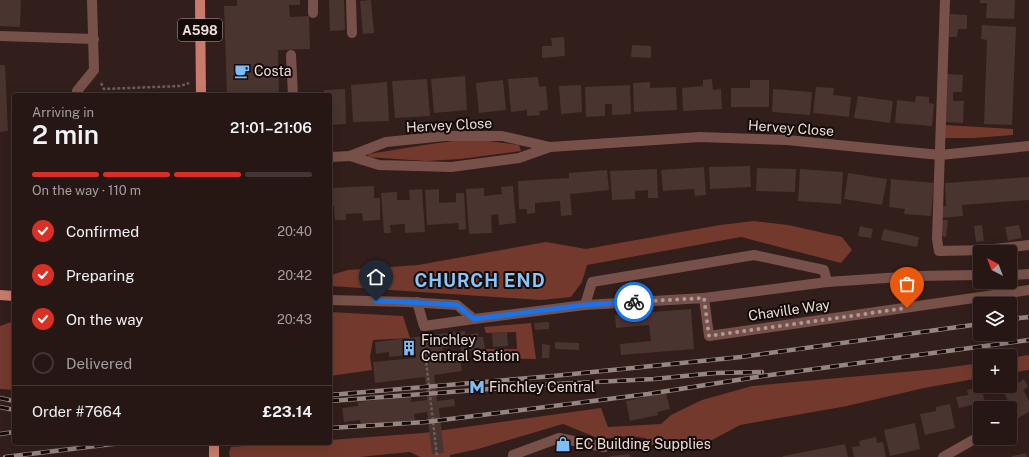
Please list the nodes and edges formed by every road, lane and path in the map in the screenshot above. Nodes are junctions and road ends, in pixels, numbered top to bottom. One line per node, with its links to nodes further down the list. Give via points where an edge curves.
1 (92, 0): 9 (street)
2 (200, 0): 12 (main road, A598)
3 (313, 0): 6 (street)
4 (351, 0): 7 (street)
5 (945, 0): 18 (street)
6 (313, 13)
7 (352, 33)
8 (0, 36): 9 (street)
9 (94, 39): 11 (street)
10 (291, 55): 15 (street)
11 (94, 70): 12 (path, via 104,89 180,86); 13 (street)
12 (200, 80): 14 (main road, A598)
13 (77, 93)
14 (201, 93)
15 (293, 93)
16 (1029, 146): 18 (street, Hervey Close)
17 (550, 147): 18 (street, Hervey Close, via 700,137 786,140); 19 (street, Hervey Close, via 519,158 451,167 379,165); 19 (street, Hervey Close, via 502,136 445,136 386,142)
18 (940, 155): 21 (street, via 936,238 939,250 985,250)
19 (350, 156): 20 (street, Hervey Close)
20 (332, 157)
21 (1029, 245)
22 (1029, 274): 24 (street)
23 (973, 275): 25 (street, Chaville Way)
24 (1017, 275)
25 (827, 282): 29 (street); 32 (street, Chaville Way, via 824,270 754,255 592,282)
26 (1029, 290): 29 (street, Chaville Way, via 709,336)
27 (0, 295): 28 (main road)
28 (12, 296)
29 (704, 298): 32 (street)
30 (332, 300): 31 (street)
31 (417, 302): 33 (street, via 457,305); 33 (street, via 424,326)
32 (585, 305): 33 (street)
33 (474, 319)
34 (422, 336): 38 (path)
35 (973, 440): 41 (street)
36 (214, 445): 39 (main road)
37 (604, 447): 40 (street, via 559,438)
38 (437, 455)
39 (214, 457)
40 (513, 457)
41 (943, 457)

